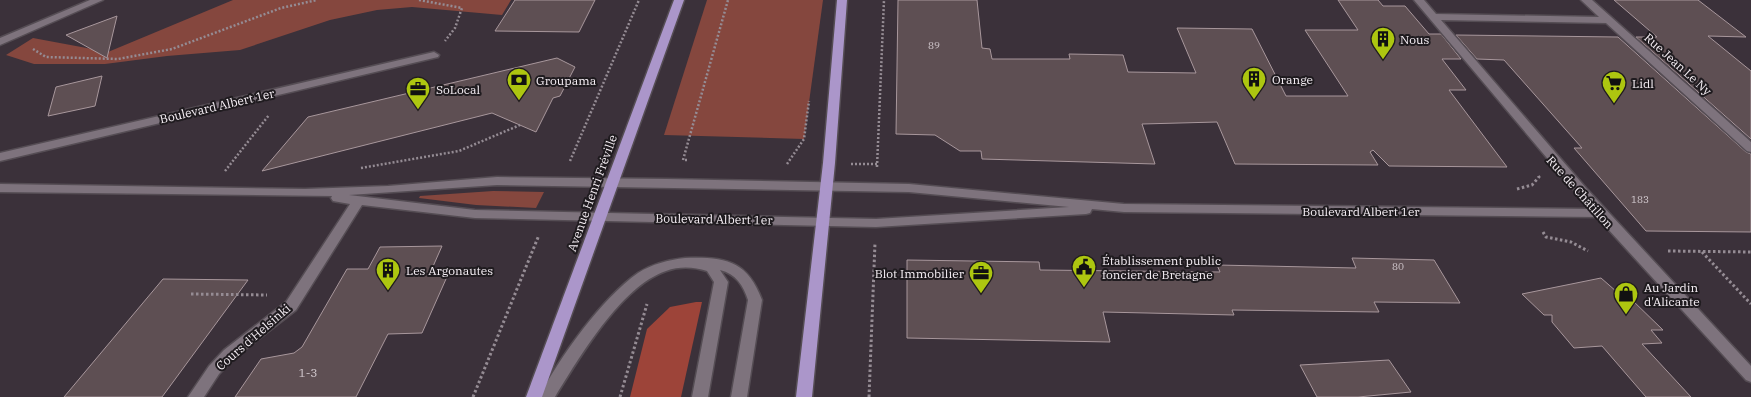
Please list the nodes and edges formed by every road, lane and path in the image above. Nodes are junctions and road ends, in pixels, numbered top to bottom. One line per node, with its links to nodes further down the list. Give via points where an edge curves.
1 (98, 0): 12 (street)
2 (317, 0): 12 (path, via 281,8 172,49 118,59 46,57)
3 (419, 0): 14 (path, via 462,8)
4 (678, 0): 27 (main road, Avenue Henri Fréville)
5 (728, 0): 21 (path, via 682,160)
6 (842, 0): 24 (main road)
7 (884, 0): 30 (path)
8 (1418, 0): 10 (street, Rue de Châtillon)
9 (1586, 0): 11 (street, Rue Jean Le Ny)
10 (1432, 17): 11 (street); 35 (street, Rue de Châtillon)
11 (1608, 20): 19 (street, Rue Jean Le Ny)
12 (10, 36): 13 (street)
13 (0, 42)
14 (443, 44)
15 (434, 56): 20 (street, Boulevard Albert 1er)
16 (810, 99): 23 (path, via 804,139)
17 (270, 115): 26 (path)
18 (520, 125): 25 (path, via 460,151)
19 (1751, 148)
20 (0, 157)
21 (692, 161)
22 (778, 163): 23 (path)
23 (787, 163): 24 (path); 28 (path)
24 (830, 163): 29 (main road)
25 (358, 169)
26 (220, 177)
27 (612, 183): 28 (street, Boulevard Albert 1er); 32 (street, Boulevard Albert 1er, via 497,181); 36 (main road, Avenue Henri Fréville)
28 (784, 185): 29 (street, Boulevard Albert 1er)
29 (827, 187): 30 (street, Boulevard Albert 1er); 37 (main road)
30 (877, 187): 34 (street, Boulevard Albert 1er, via 932,189)
31 (0, 188): 32 (street, Boulevard Albert 1er)
32 (305, 193): 33 (street, Boulevard Albert 1er)
33 (359, 200): 36 (street, Boulevard Albert 1er, via 475,214); 48 (street, Cours d'Helsinki, via 291,306 230,354 214,370)
34 (1124, 208): 35 (street, Boulevard Albert 1er); 38 (street, Boulevard Albert 1er)
35 (1598, 213): 47 (street, Rue de Châtillon)
36 (599, 217): 37 (street, Boulevard Albert 1er); 49 (main road, Avenue Henri Fréville)
37 (823, 221): 38 (street, Boulevard Albert 1er); 54 (main road)
38 (876, 223): 55 (path)
39 (1661, 251): 40 (path)
40 (1702, 252): 41 (path); 46 (path)
41 (1751, 252)
42 (690, 263): 43 (street); 52 (street, via 712,268 721,282); 53 (street, via 730,268 739,272 750,285 755,300)
43 (656, 269): 50 (street, via 618,296); 51 (path)
44 (191, 294): 45 (path)
45 (242, 295)
46 (1751, 304)
47 (1751, 376)
48 (196, 397)
49 (534, 397)
50 (547, 397)
51 (620, 397)
52 (700, 397)
53 (739, 397)
54 (804, 397)
55 (869, 397)

